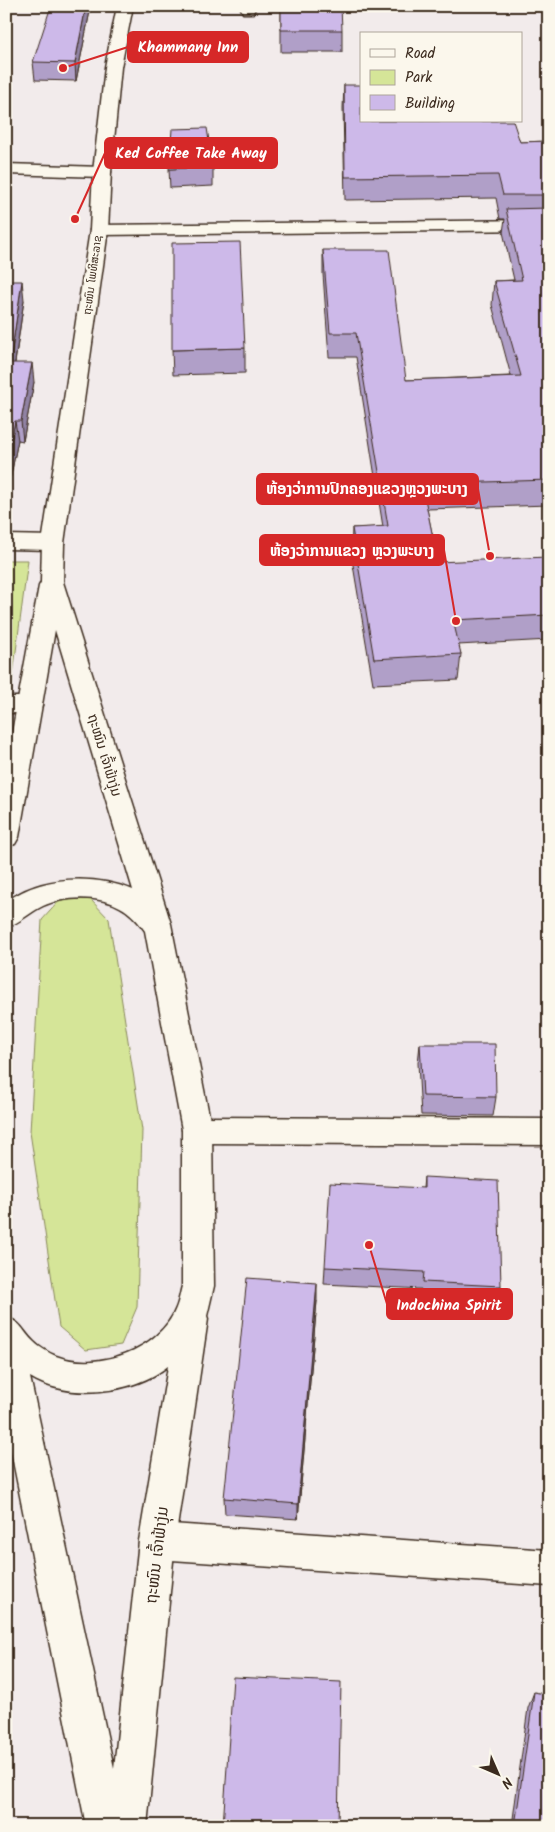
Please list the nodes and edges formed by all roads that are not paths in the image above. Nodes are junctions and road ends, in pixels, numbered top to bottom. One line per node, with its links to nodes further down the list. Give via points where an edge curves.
1 (125, 6): 3 (main road, ຖະໜົນ ໂພທິສະລາຊ, via 113,67)
2 (6, 169): 3 (main road)
3 (102, 172): 5 (main road, ຖະໜົນ ໂພທິສະລາຊ)
4 (549, 225): 5 (main road)
5 (99, 230): 7 (main road, ຖະໜົນ ໂພທິສະລາຊ)
6 (6, 542): 7 (main road)
7 (53, 542): 8 (main road, ຖະໜົນ ເຈົ້າຟ້າງຸ່ມ)
8 (52, 582): 9 (main road, ຖະໜົນ ເຈົ້າຟ້າງຸ່ມ); 13 (main road, ຖະໜົນ ເຈົ້າຟ້າງຸ່ມ)
9 (18, 705): 10 (main road, ຖະໜົນ ເຈົ້າຟ້າງຸ່ມ)
10 (15, 741): 11 (main road, ຖະໜົນ ເຈົ້າຟ້າງຸ່ມ)
11 (6, 837)
12 (6, 917): 13 (main road, ຖະໜົນ ເຈົ້າຟ້າງຸ່ມ, via 36,897 63,890 93,889 121,896 143,909)
13 (158, 928): 14 (main road, ຖະໜົນ ເຈົ້າຟ້າງຸ່ມ)
14 (197, 1130): 15 (main road); 16 (main road, ຖະໜົນ ເຈົ້າຟ້າງຸ່ມ)
15 (549, 1132)
16 (198, 1286): 17 (main road, ຖະໜົນ ເຈົ້າຟ້າງຸ່ມ, via 191,1315 173,1342 147,1362 115,1374 81,1377 49,1370 22,1354); 19 (main road, ຖະໜົນ ເຈົ້າຟ້າງຸ່ມ)
17 (6, 1332)
18 (6, 1341): 21 (main road)
19 (157, 1541): 20 (main road); 22 (main road, ຖະໜົນ ເຈົ້າຟ້າງຸ່ມ)
20 (549, 1568)
21 (106, 1826)
22 (127, 1826)

